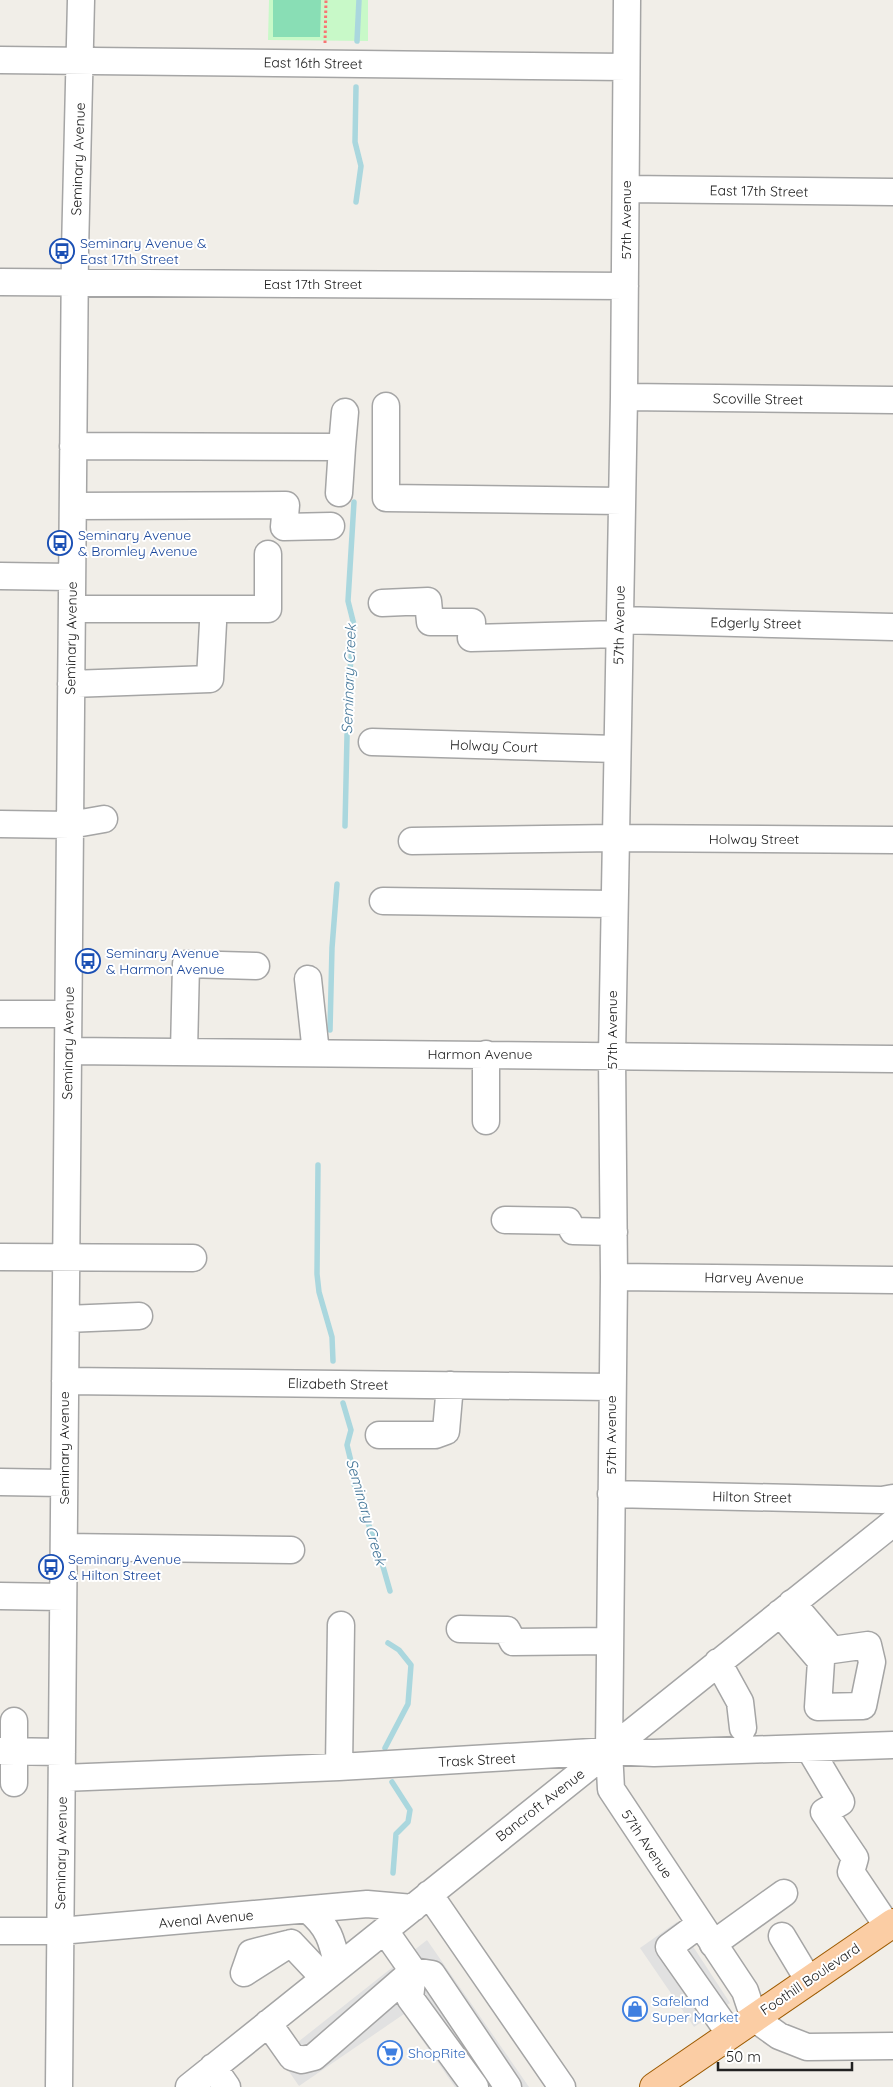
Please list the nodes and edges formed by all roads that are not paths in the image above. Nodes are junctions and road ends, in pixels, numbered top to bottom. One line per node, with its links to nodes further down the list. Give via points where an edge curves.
1 (82, 0): 4 (street, Seminary Avenue)
2 (628, 0): 5 (street, 57th Avenue)
3 (0, 60): 4 (street, East 16th Street)
4 (81, 61): 5 (street, East 16th Street); 9 (street, Seminary Avenue)
5 (626, 67): 6 (street, 57th Avenue)
6 (626, 189): 7 (street, East 17th Street); 10 (street, 57th Avenue)
7 (893, 192)
8 (0, 282): 9 (street, East 17th Street)
9 (74, 283): 10 (street, East 17th Street); 15 (street, Seminary Avenue)
10 (625, 286): 11 (street, 57th Avenue)
11 (624, 398): 12 (street, Scoville Street); 18 (street, 57th Avenue)
12 (893, 400)
13 (386, 406): 18 (street, via 386,498)
14 (345, 412): 16 (street)
15 (73, 446): 16 (street); 19 (street, Seminary Avenue)
16 (342, 447): 17 (street)
17 (339, 493)
18 (622, 501): 27 (street, 57th Avenue)
19 (72, 506): 20 (street, via 286,505 284,527); 23 (street, Seminary Avenue)
20 (331, 526)
21 (268, 554): 25 (street, via 268,609)
22 (0, 576): 23 (street)
23 (72, 577): 25 (street, Seminary Avenue)
24 (382, 603): 27 (street, Edgerly Street, via 428,601 430,622 472,622 472,638)
25 (72, 609): 29 (street, Seminary Avenue)
26 (212, 623): 29 (street, via 210,679)
27 (619, 627): 28 (street, Edgerly Street); 31 (street, 57th Avenue)
28 (893, 627)
29 (71, 684): 34 (street, Seminary Avenue)
30 (372, 742): 31 (street, Holway Court)
31 (616, 749): 35 (street, 57th Avenue)
32 (104, 819): 34 (street)
33 (0, 824): 34 (street)
34 (70, 825): 43 (street, Seminary Avenue)
35 (614, 838): 36 (street, Holway Street); 37 (street, Holway Street); 39 (street, 57th Avenue)
36 (893, 840)
37 (412, 841)
38 (383, 901): 39 (street)
39 (613, 904): 48 (street, 57th Avenue)
40 (256, 966): 45 (street, via 186,964)
41 (308, 979): 46 (street)
42 (0, 1014): 43 (street)
43 (68, 1014): 44 (street, Seminary Avenue)
44 (68, 1051): 45 (street, Harmon Avenue); 54 (street, Seminary Avenue)
45 (184, 1052): 46 (street, Harmon Avenue)
46 (316, 1053): 47 (street, Harmon Avenue)
47 (486, 1054): 48 (street, Harmon Avenue); 50 (street)
48 (612, 1056): 49 (street, Harmon Avenue); 52 (street, 57th Avenue)
49 (893, 1059)
50 (486, 1121)
51 (505, 1220): 52 (street, via 568,1221 573,1231)
52 (614, 1232): 56 (street, 57th Avenue)
53 (0, 1256): 54 (street)
54 (66, 1257): 55 (street); 59 (street, Seminary Avenue)
55 (193, 1258)
56 (614, 1276): 57 (street, Harvey Avenue); 62 (street, 57th Avenue)
57 (893, 1280)
58 (138, 1316): 59 (street)
59 (66, 1320): 60 (street, Seminary Avenue)
60 (65, 1381): 61 (street, Elizabeth Street); 65 (street, Seminary Avenue)
61 (450, 1385): 62 (street, Elizabeth Street); 63 (street, via 446,1431 435,1435)
62 (612, 1387): 66 (street, 57th Avenue)
63 (379, 1435)
64 (0, 1482): 65 (street)
65 (64, 1483): 69 (street, Seminary Avenue)
66 (611, 1494): 67 (street, Hilton Street); 75 (street, 57th Avenue)
67 (893, 1498)
68 (893, 1523): 76 (street, Bancroft Avenue)
69 (64, 1548): 70 (street); 72 (street, Seminary Avenue)
70 (290, 1550)
71 (0, 1596): 72 (street)
72 (63, 1597): 83 (street, Seminary Avenue)
73 (341, 1625): 84 (street)
74 (460, 1629): 75 (street, via 508,1630 513,1642)
75 (610, 1641): 81 (street, 57th Avenue)
76 (718, 1662): 78 (street, via 740,1702); 81 (street, Bancroft Avenue)
77 (14, 1721): 80 (street)
78 (743, 1728)
79 (809, 1748): 81 (street, Trask Street, via 654,1753); 82 (street, Trask Street); 90 (street, via 841,1802 824,1812 854,1858 851,1872)
80 (6, 1751): 83 (street); 86 (street)
81 (609, 1751): 84 (street, Trask Street); 88 (street, Bancroft Avenue); 94 (street, 57th Avenue, via 611,1789)
82 (891, 1751)
83 (62, 1752): 85 (street, Seminary Avenue)
84 (338, 1768): 85 (street, Trask Street)
85 (62, 1778): 92 (street, Seminary Avenue)
86 (14, 1783)
87 (784, 1893): 94 (street)
88 (421, 1901): 89 (street, Avenal Avenue); 93 (street, Bancroft Avenue); 109 (street)
89 (308, 1910): 92 (street, Avenal Avenue); 98 (street, via 331,1938)
90 (890, 1925): 99 (main road, Foothill Boulevard)
91 (0, 1931): 92 (street, Avenal Avenue)
92 (60, 1931): 105 (street, Seminary Avenue)
93 (385, 1931): 97 (street); 98 (street, Bancroft Avenue)
94 (707, 1934): 100 (street, 57th Avenue, via 745,1991); 102 (street, via 669,1947)
95 (782, 1936): 99 (street)
96 (292, 1944): 98 (street)
97 (413, 1971): 101 (street, via 314,2057 302,2060 292,2057); 107 (street, via 410,1998); 108 (street, via 432,1974)
98 (331, 1973): 101 (street, Bancroft Avenue)
99 (808, 1981): 100 (main road, Foothill Boulevard)
100 (754, 2018): 102 (main road, Foothill Boulevard); 103 (street, via 779,2036 807,2047)
101 (268, 2023): 104 (street, Bancroft Avenue)
102 (730, 2034): 110 (main road, Foothill Boulevard)
103 (893, 2046)
104 (220, 2077): 106 (street, Bancroft Avenue)
105 (59, 2087)
106 (188, 2087)
107 (474, 2087)
108 (508, 2087)
109 (562, 2087)
110 (654, 2087)

